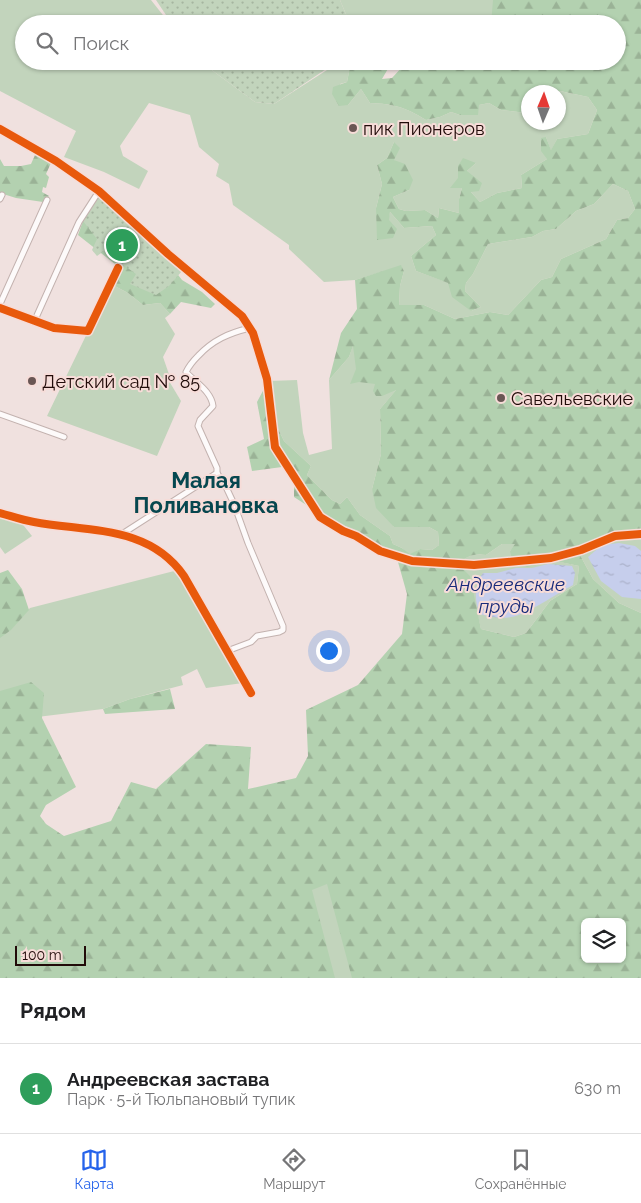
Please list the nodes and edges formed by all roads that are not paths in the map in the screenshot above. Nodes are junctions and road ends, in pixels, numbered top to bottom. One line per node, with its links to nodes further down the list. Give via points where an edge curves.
1 (0, 129): 2 (street)
2 (100, 191): 7 (street, via 79,222); 8 (street, via 242,316)
3 (47, 200): 5 (street)
4 (118, 268): 7 (street, via 88,331 54,328)
5 (0, 304)
6 (0, 308): 7 (street)
7 (34, 322)
8 (250, 328): 11 (street, via 209,345 186,372 208,393 213,403 198,426); 14 (street, via 267,379 275,447 320,518 380,551 412,561 490,564 551,558 615,536)
9 (0, 414): 10 (street)
10 (64, 438)
11 (217, 473): 13 (street); 15 (street, via 234,504 283,626 280,632 257,636 251,642)
12 (0, 513): 13 (street, via 33,522)
13 (122, 534): 15 (street, via 157,549 179,568)
14 (641, 534)
15 (227, 651): 16 (street)
16 (251, 694)

